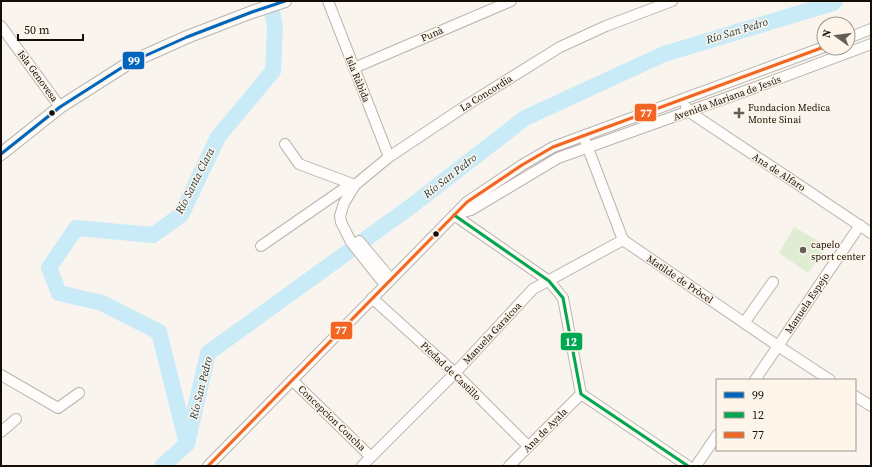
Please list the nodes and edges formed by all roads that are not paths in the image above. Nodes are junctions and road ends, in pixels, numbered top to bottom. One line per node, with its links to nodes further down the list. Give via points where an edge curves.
1 (328, 1): 10 (street, Isla Ràbida)
2 (511, 1): 10 (street, Punà)
3 (284, 2): 12 (main road, via 187,37 129,64)
4 (667, 2): 18 (street, La Concordia, via 560,47)
5 (1, 26): 12 (street, Isla Genovesa)
6 (871, 29): 7 (street)
7 (856, 35)
8 (871, 44): 13 (street, Avenida Mariana de Jesús)
9 (816, 50): 11 (street, Avenida Mariana de Jesús)
10 (354, 68): 18 (street, Isla Ràbida)
11 (684, 99): 13 (street); 14 (street, Avenida Mariana de Jesús)
12 (60, 107): 17 (main road)
13 (688, 112): 16 (street, Avenida Mariana de Jesús); 21 (street, Ana de Alfaro)
14 (583, 136): 16 (street); 20 (street, Avenida Mariana de Jesús, via 553,147 522,165 467,202)
15 (285, 144): 19 (street, via 299,164)
16 (587, 148): 20 (street, Avenida Mariana de Jesús, via 558,158 472,210); 23 (street)
17 (1, 154)
18 (389, 157): 19 (street, La Concordia)
19 (354, 187): 24 (street, via 342,190); 26 (street, La Concordia, via 344,203 340,216 344,229)
20 (454, 215): 25 (street); 26 (street, Avenida Mariana de Jesús)
21 (860, 225): 22 (street, Ana de Alfaro); 30 (street, Manuela Espejo)
22 (871, 233)
23 (623, 240): 25 (street, Manuela Garaicoa); 29 (street, Matilde de Pròcel)
24 (261, 246)
25 (549, 280): 31 (street, Manuela Garaicoa, via 533,289); 37 (street, via 564,298)
26 (388, 282): 28 (street, Avenida Mariana de Jesús)
27 (773, 282): 29 (street)
28 (372, 298): 31 (street, Piedad de Castillo); 35 (street, Avenida Mariana de Jesús)
29 (744, 323): 30 (street, Matilde de Pròcel)
30 (778, 346): 33 (street, Manuela Espejo); 34 (street, Matilde de Pròcel)
31 (455, 374): 43 (street, Piedad de Castillo); 44 (street, Manuela Garaicoa)
32 (1, 375): 36 (street, via 58,408)
33 (756, 379)
34 (828, 379)
35 (292, 380): 44 (street, Concepcion Concha); 45 (street, Avenida Mariana de Jesús)
36 (79, 393)
37 (581, 394): 43 (street, Ana de Ayala); 48 (street)
38 (856, 397): 39 (street)
39 (871, 406)
40 (16, 419): 41 (street)
41 (1, 432)
42 (716, 436): 49 (street)
43 (528, 446): 47 (street, Ana de Ayala)
44 (371, 457): 46 (street, Manuela Garaicoa)
45 (208, 466)
46 (362, 466)
47 (509, 466)
48 (688, 466)
49 (696, 466)

